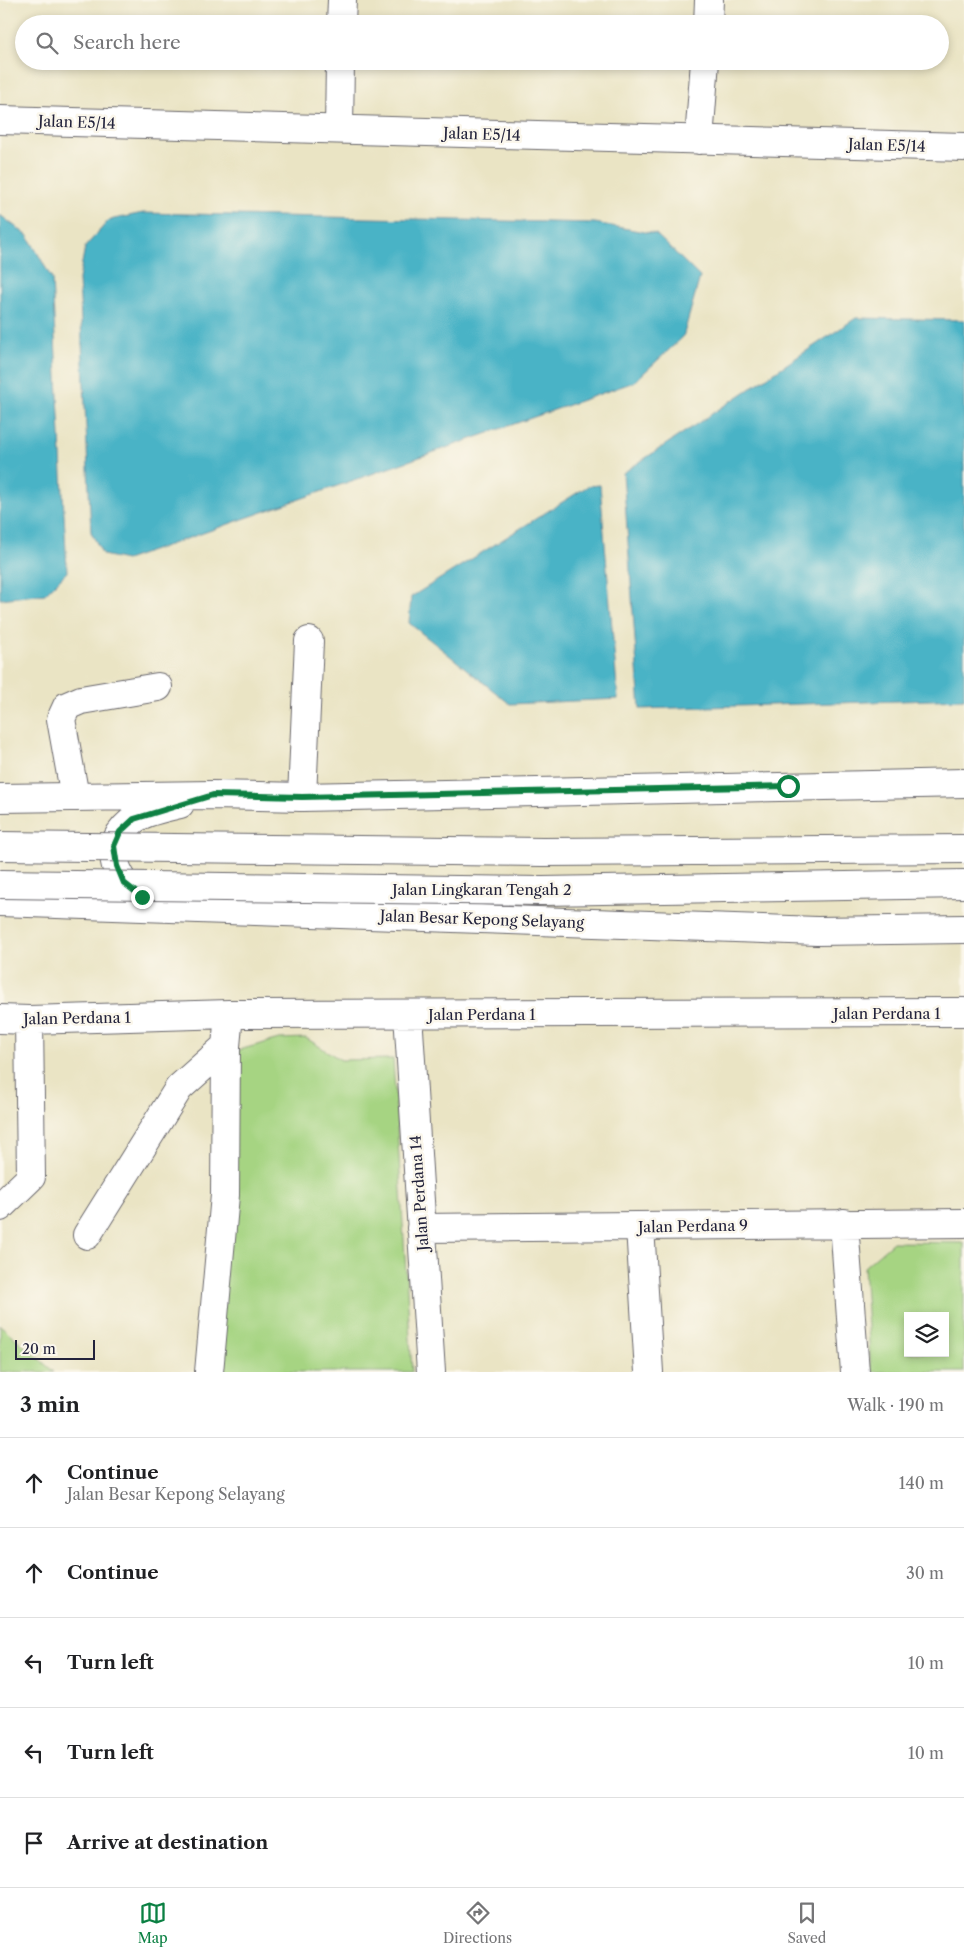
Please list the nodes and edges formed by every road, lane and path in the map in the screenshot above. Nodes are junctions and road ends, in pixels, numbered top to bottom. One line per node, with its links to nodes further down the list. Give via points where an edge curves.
1 (342, 0): 3 (main road)
2 (709, 0): 4 (main road)
3 (341, 15)
4 (708, 15)
5 (340, 70): 8 (main road)
6 (704, 70): 9 (main road)
7 (0, 120): 8 (main road, Jalan E5/14)
8 (339, 130): 9 (main road, Jalan E5/14)
9 (699, 140): 10 (main road, Jalan E5/14)
10 (964, 148)
11 (309, 641): 16 (main road)
12 (158, 687): 15 (main road, via 80,700 66,706 61,719)
13 (964, 783): 16 (main road)
14 (213, 795): 15 (main road); 16 (main road); 23 (main road, via 134,819 120,832 114,846 124,883 142,897)
15 (75, 797): 17 (main road)
16 (302, 797)
17 (0, 798)
18 (0, 846): 19 (main road, bridge, via 543,852)
19 (964, 849)
20 (0, 884): 21 (main road, Jalan Lingkaran Tengah 2, bridge, via 542,891)
21 (964, 884)
22 (0, 902): 23 (main road, Jalan Besar Kepong Selayang)
23 (190, 909): 24 (main road, Jalan Besar Kepong Selayang, via 816,931)
24 (964, 929)
25 (964, 1012): 27 (main road, Jalan Perdana 1)
26 (230, 1014): 27 (main road, Jalan Perdana 1); 29 (main road, Jalan Perdana 1); 30 (main road)
27 (408, 1014): 35 (main road, Jalan Perdana 14)
28 (0, 1019): 29 (main road, Jalan Perdana 1)
29 (29, 1020): 31 (main road, via 31,1177)
30 (226, 1046): 36 (main road, via 179,1088); 37 (main road, via 225,1196)
31 (0, 1207)
32 (844, 1223): 33 (main road, Jalan Perdana 9); 34 (main road, Jalan Perdana 9); 40 (main road)
33 (964, 1223)
34 (640, 1227): 35 (main road, Jalan Perdana 9); 39 (main road)
35 (421, 1228): 38 (main road, Jalan Perdana 14)
36 (87, 1235)
37 (208, 1372)
38 (431, 1372)
39 (649, 1372)
40 (855, 1372)

